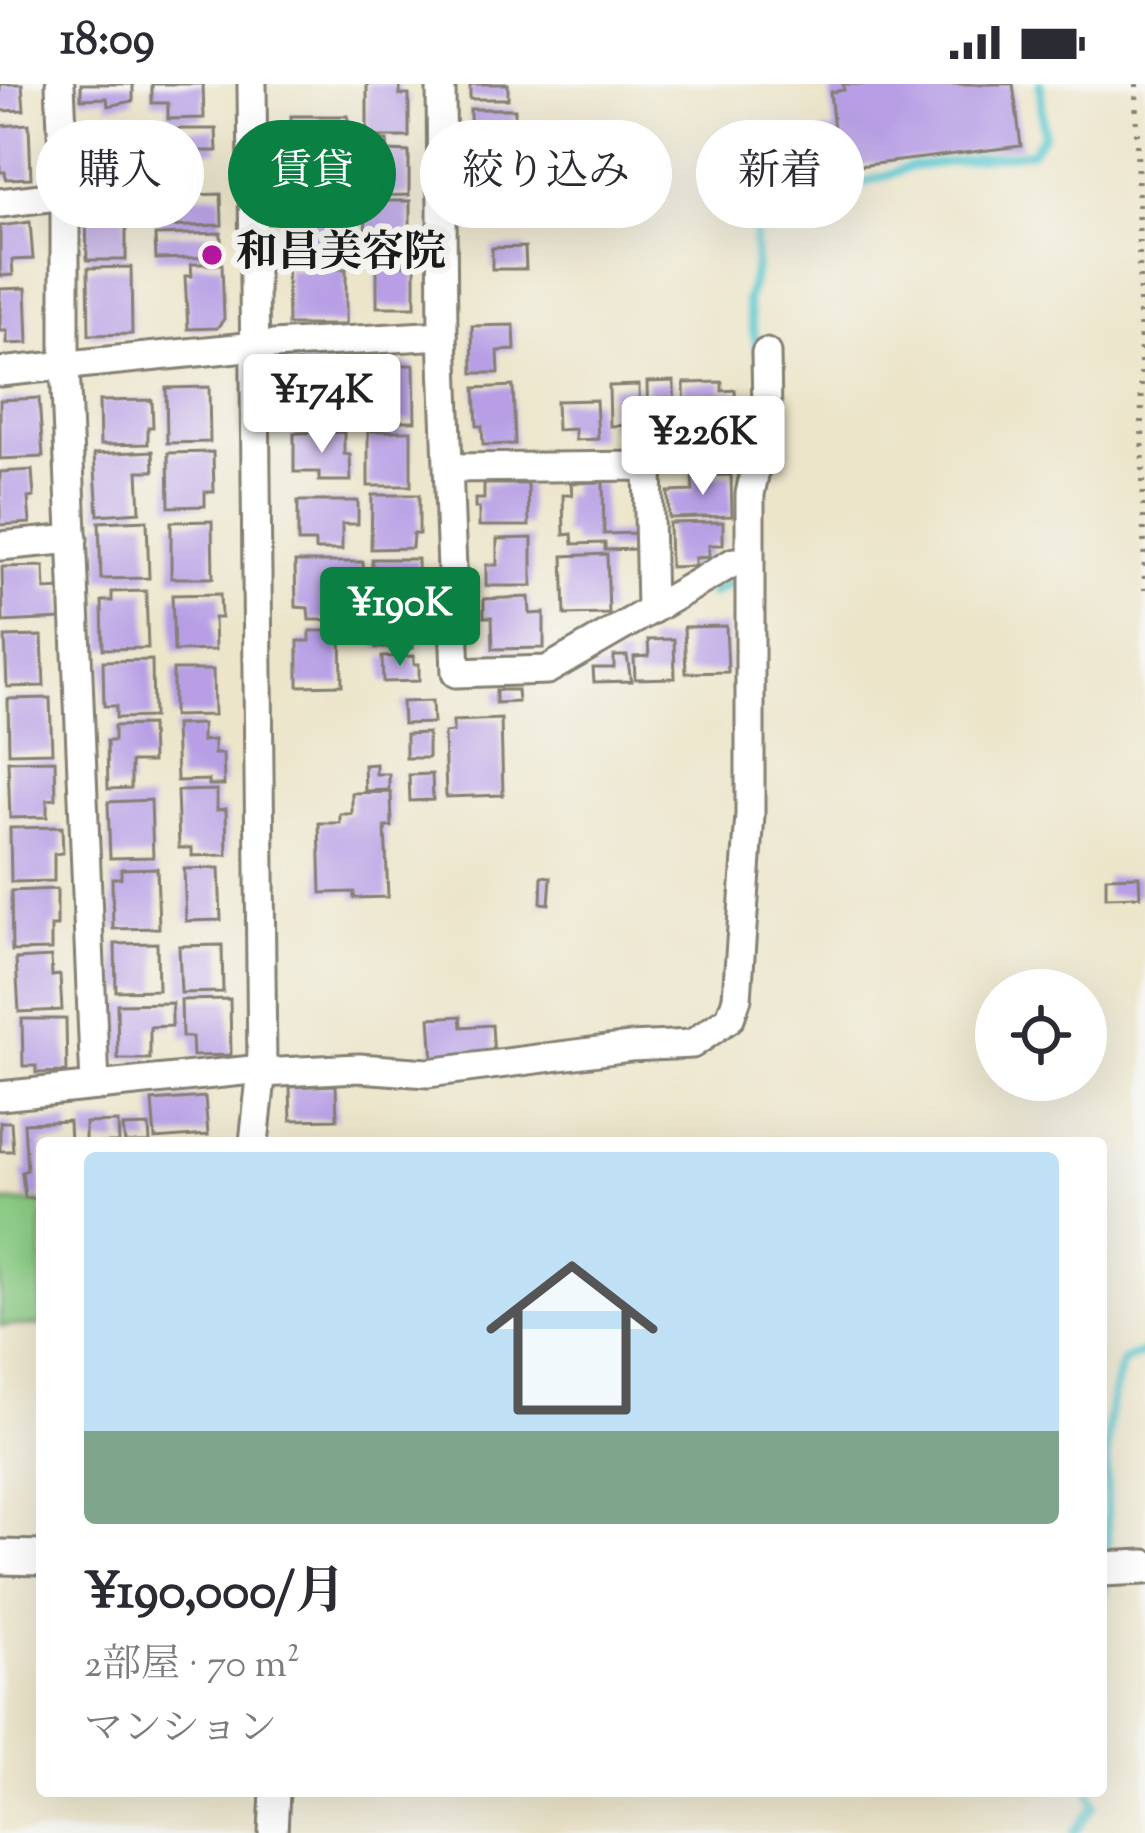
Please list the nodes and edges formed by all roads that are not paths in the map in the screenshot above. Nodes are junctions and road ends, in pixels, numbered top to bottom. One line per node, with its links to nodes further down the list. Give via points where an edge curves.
1 (60, 84): 4 (street)
2 (252, 84): 9 (street)
3 (441, 84): 8 (street)
4 (62, 120)
5 (36, 198): 6 (street)
6 (0, 202)
7 (65, 228): 11 (street)
8 (443, 335): 9 (street); 13 (street)
9 (256, 346): 11 (street); 18 (street)
10 (766, 352): 18 (street, via 767,414 750,494 750,814 730,1018 692,1045 428,1073)
11 (65, 365): 12 (street); 14 (street)
12 (0, 372)
13 (449, 468): 17 (street, via 648,466); 17 (street, via 456,674 547,670)
14 (73, 539): 15 (street); 19 (street)
15 (0, 547)
16 (734, 562): 17 (street)
17 (650, 610)
18 (261, 1071): 19 (street); 21 (street)
19 (95, 1087): 20 (street)
20 (0, 1096)
21 (255, 1137)
22 (0, 1557): 23 (street)
23 (36, 1558)
24 (1145, 1567): 25 (street)
25 (1107, 1569)
26 (275, 1797): 27 (street)
27 (273, 1833)

